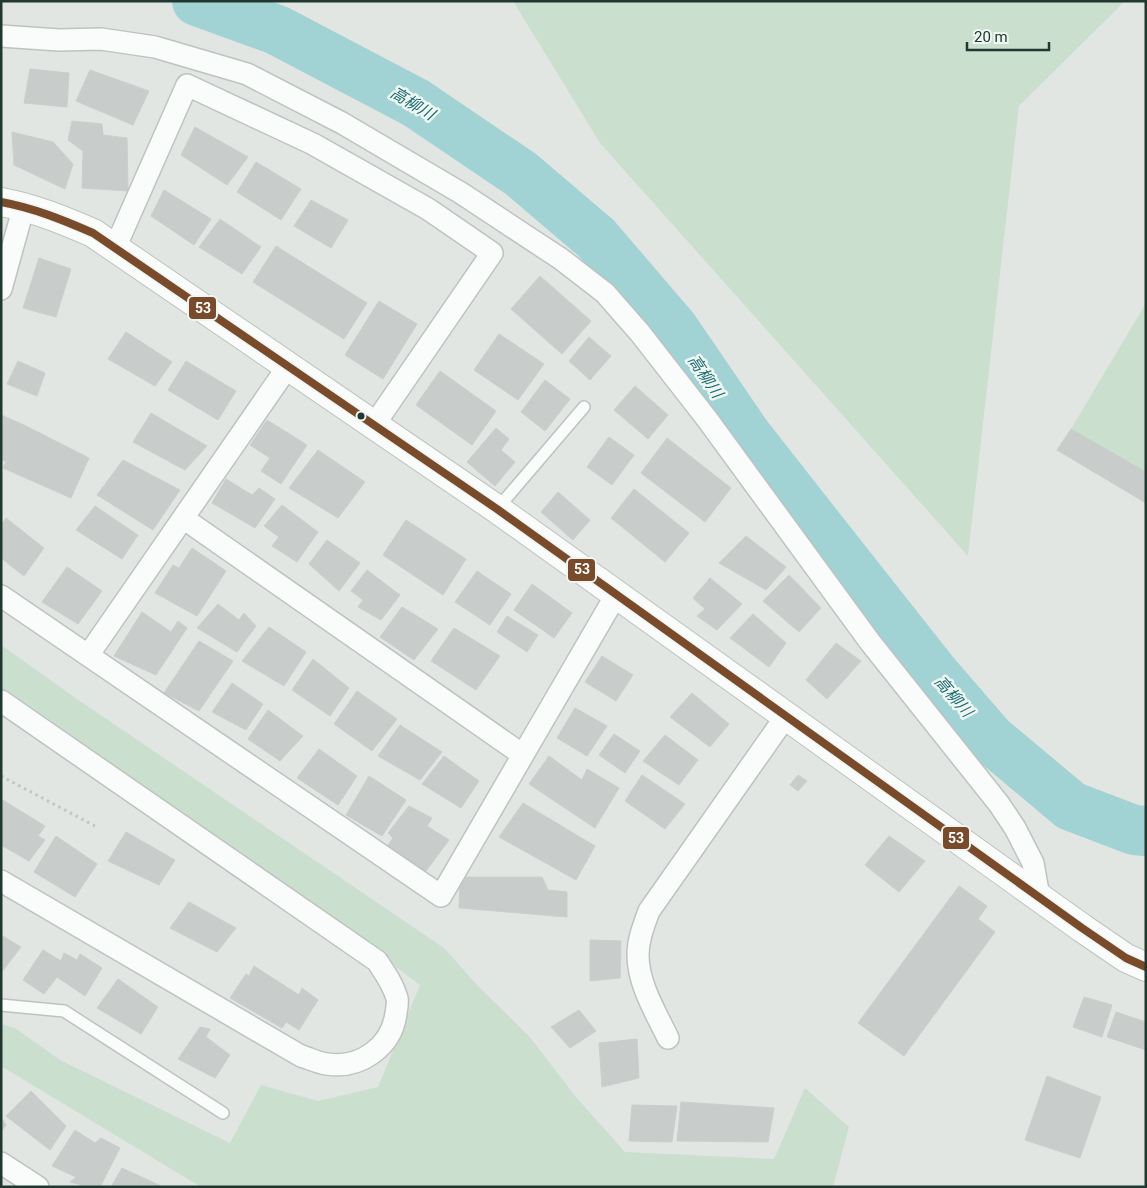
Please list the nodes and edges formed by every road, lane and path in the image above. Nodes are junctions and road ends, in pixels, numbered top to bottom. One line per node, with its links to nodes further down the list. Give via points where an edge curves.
1 (1, 36): 19 (street, via 101,39 155,47 246,74 342,123 461,193 605,293 707,419 870,642 1000,804 1033,863)
2 (12, 204): 3 (street, via 58,218); 4 (street)
3 (114, 248): 5 (street); 7 (street, via 187,86 313,144 428,209 492,253)
4 (1, 289)
5 (288, 365): 7 (street); 9 (street)
6 (584, 407): 8 (lane)
7 (374, 425): 8 (street)
8 (497, 509): 10 (street)
9 (183, 518): 12 (street); 15 (street)
10 (616, 595): 14 (street); 15 (street)
11 (1, 596): 12 (street)
12 (89, 654): 15 (street, via 440,896)
13 (1, 701): 18 (street, via 377,961 398,1000 395,1021 387,1039 372,1055 354,1063 327,1064 301,1056)
14 (786, 716): 19 (street); 22 (street, via 649,911 640,937 638,956 649,998)
15 (523, 755)
16 (1, 776): 17 (path)
17 (95, 826)
18 (1, 881)
19 (1039, 897): 20 (street, via 1126,958)
20 (1146, 967)
21 (1, 1005): 23 (lane, via 64,1012)
22 (668, 1038)
23 (224, 1114)
24 (1, 1163): 25 (street)
25 (38, 1187)

